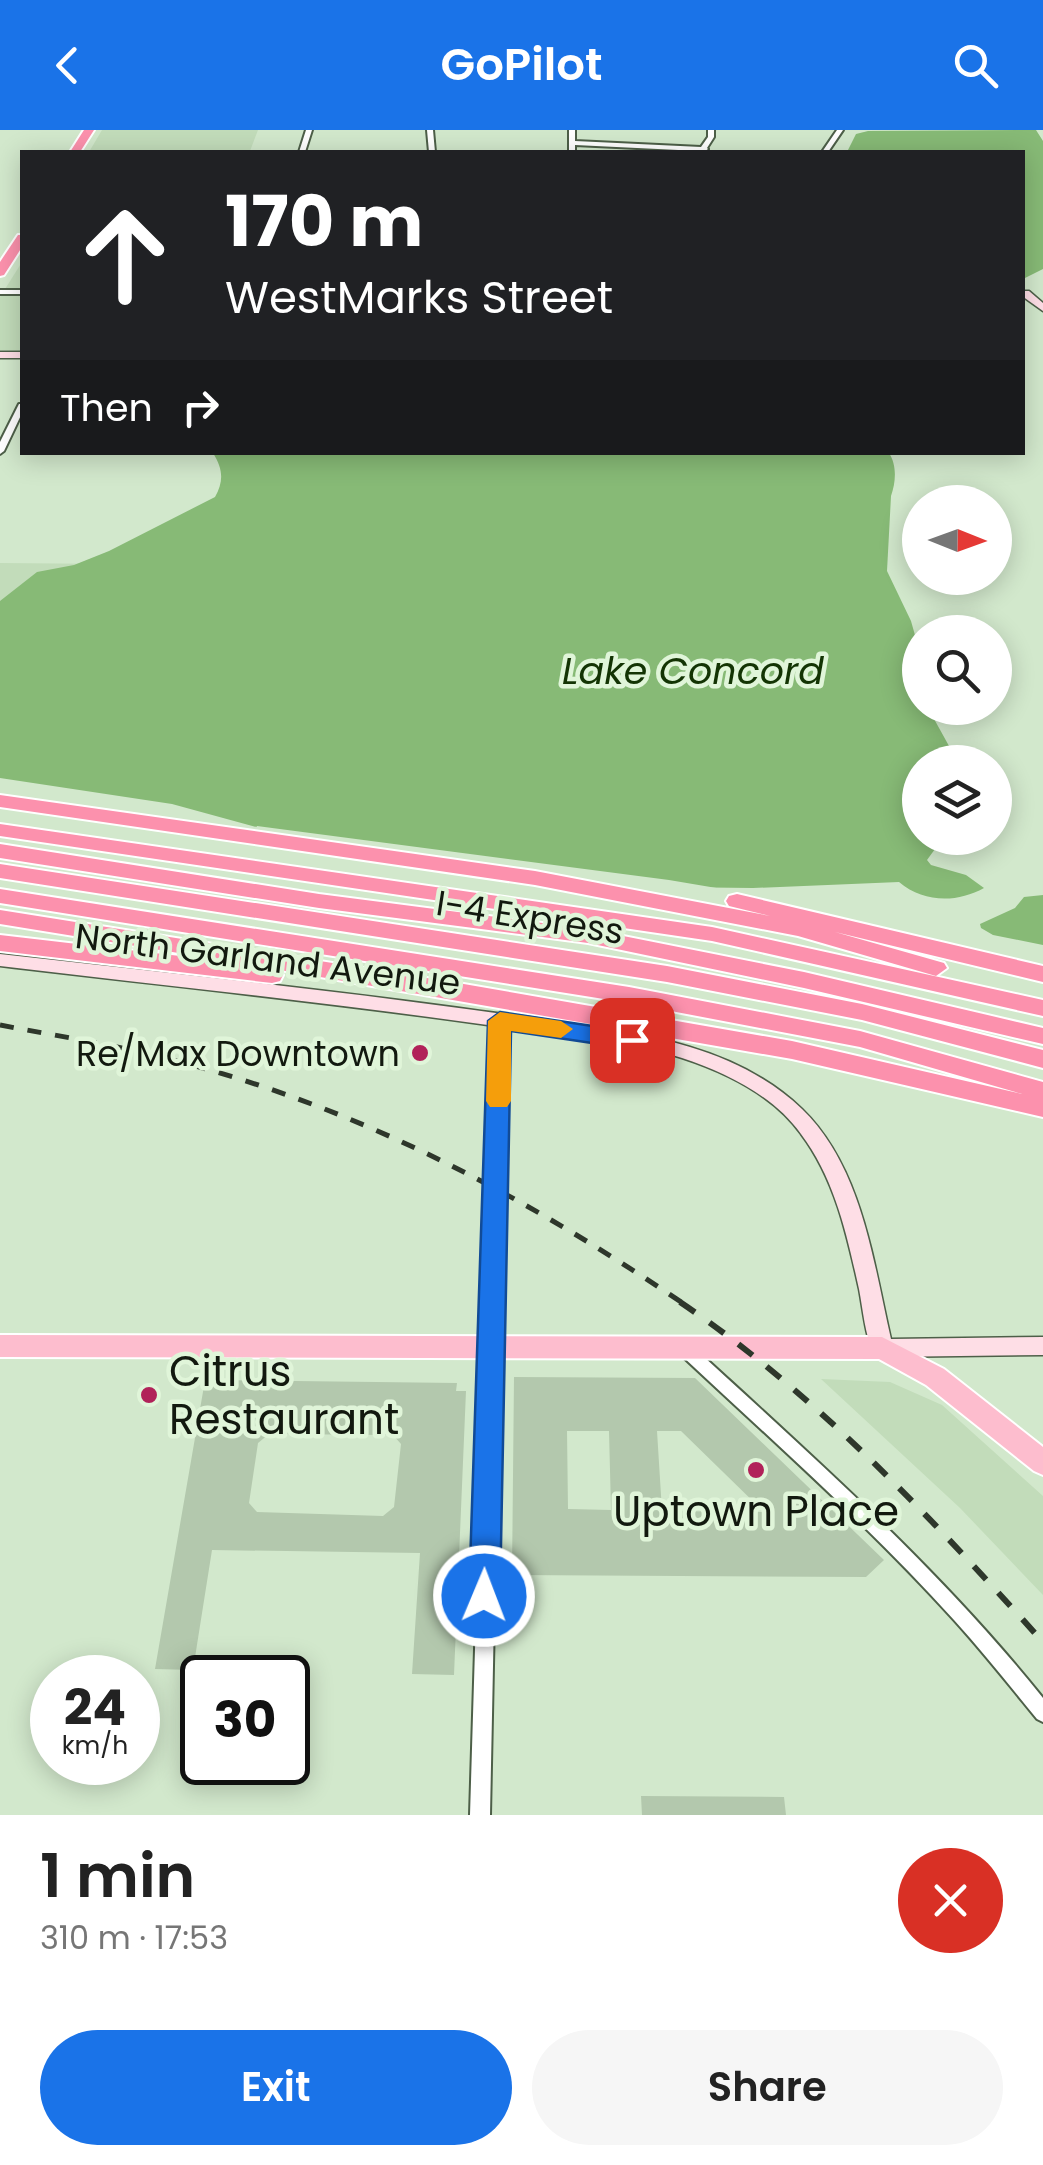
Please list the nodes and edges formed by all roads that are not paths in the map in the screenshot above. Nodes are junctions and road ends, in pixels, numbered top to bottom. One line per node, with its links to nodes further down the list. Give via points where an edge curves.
1 (572, 130): 2 (street)
2 (572, 148): 3 (street)
3 (659, 150)
4 (20, 242): 5 (highway)
5 (0, 272)
6 (1031, 295): 7 (street)
7 (1043, 308)
8 (20, 410): 9 (street)
9 (0, 451)
10 (0, 801): 14 (highway)
11 (0, 830): 20 (highway, via 677,928)
12 (0, 852): 23 (highway, I-4 Express, via 588,936)
13 (0, 872): 24 (highway, I-4 Express, via 685,977 862,1012)
14 (535, 878): 19 (highway, via 768,906); 20 (highway, via 799,929 973,979)
15 (0, 896): 25 (highway, via 630,995 860,1040)
16 (0, 917): 22 (highway)
17 (0, 943): 22 (highway)
18 (0, 960): 22 (street, North Garland Avenue)
19 (1043, 974)
20 (1002, 997): 21 (highway)
21 (1043, 1008)
22 (504, 1011): 26 (highway, via 792,1050); 29 (street, North Garland Avenue, via 684,1051 748,1081 804,1124 832,1164 852,1215); 30 (street)
23 (1043, 1036)
24 (1043, 1059)
25 (1043, 1091)
26 (1043, 1108)
27 (0, 1346): 30 (main road)
28 (1043, 1346): 29 (street)
29 (882, 1348): 31 (main road); 32 (main road, via 935,1377)
30 (492, 1349): 31 (main road); 34 (street)
31 (686, 1350): 33 (street, via 920,1569)
32 (1043, 1463)
33 (1043, 1713)
34 (480, 1815)

